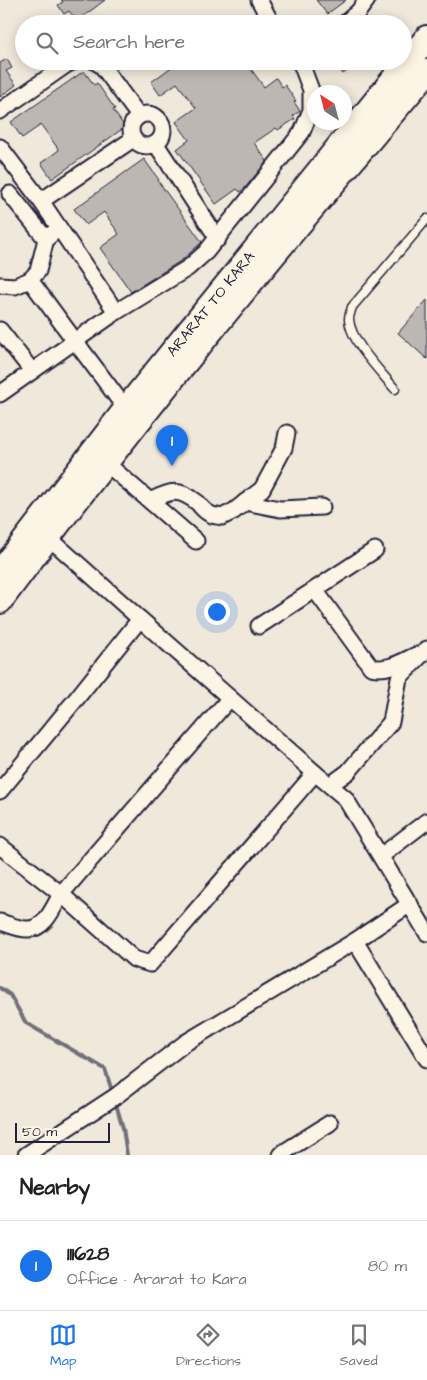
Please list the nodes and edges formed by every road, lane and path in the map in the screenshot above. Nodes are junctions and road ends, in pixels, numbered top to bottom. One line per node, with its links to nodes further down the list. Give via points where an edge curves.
1 (259, 0): 3 (street)
2 (366, 0): 4 (street)
3 (267, 15)
4 (354, 15)
5 (427, 38): 6 (main road, ARARAT TO KARA)
6 (412, 57)
7 (59, 70): 12 (street)
8 (105, 70): 13 (street)
9 (303, 70): 22 (street, via 311,90 311,110 302,132)
10 (402, 70): 32 (main road, ARARAT TO KARA)
11 (427, 72): 32 (main road, ARARAT TO KARA, via 256,275)
12 (0, 111)
13 (139, 116): 14 (street, via 133,122); 15 (street, via 155,116 162,122 162,138)
14 (133, 139): 15 (street, via 148,147); 19 (street)
15 (156, 144): 22 (street)
16 (0, 147): 17 (street)
17 (24, 180): 18 (street); 19 (street)
18 (5, 192): 23 (street)
19 (41, 201): 21 (street)
20 (427, 218): 30 (lane, via 352,307 349,317 351,329 366,354)
21 (58, 228): 23 (street); 26 (street)
22 (218, 239): 26 (street, via 188,268)
23 (46, 240): 24 (street, via 38,271)
24 (30, 280): 25 (street, via 15,286); 28 (street)
25 (0, 285)
26 (116, 312): 28 (street)
27 (0, 330): 29 (street)
28 (75, 341): 29 (street); 32 (street)
29 (32, 371): 31 (street)
30 (395, 389)
31 (0, 394)
32 (133, 414): 34 (main road, ARARAT TO KARA); 41 (main road, ARARAT TO KARA)
33 (286, 433): 36 (street, via 284,448 262,489)
34 (106, 463): 35 (street); 38 (main road, ARARAT TO KARA)
35 (150, 501): 36 (street, via 162,494 179,492 189,496 210,514 222,517); 39 (street)
36 (245, 502): 37 (street, via 280,509)
37 (322, 507)
38 (48, 537): 43 (main road, ARARAT TO KARA); 44 (street)
39 (196, 541)
40 (376, 550): 42 (street)
41 (0, 573)
42 (315, 590): 45 (street); 46 (street, via 371,667 390,668)
43 (0, 602)
44 (140, 618): 47 (street); 50 (street)
45 (259, 626)
46 (426, 650): 49 (street, via 399,678 391,722 348,772)
47 (230, 698): 48 (street); 54 (street)
48 (315, 773): 49 (street); 54 (street, via 150,964 134,959)
49 (330, 785): 53 (street, via 345,798)
50 (0, 791)
51 (427, 822): 53 (street)
52 (0, 846): 54 (street)
53 (381, 856): 55 (street)
54 (61, 894): 56 (street, via 46,920 36,928 25,930)
55 (410, 904): 57 (street); 58 (street)
56 (0, 922)
57 (427, 933)
58 (355, 941): 59 (street); 61 (street, via 185,1044 116,1096)
59 (427, 1060)
60 (330, 1123): 62 (street)
61 (26, 1155)
62 (281, 1155)

